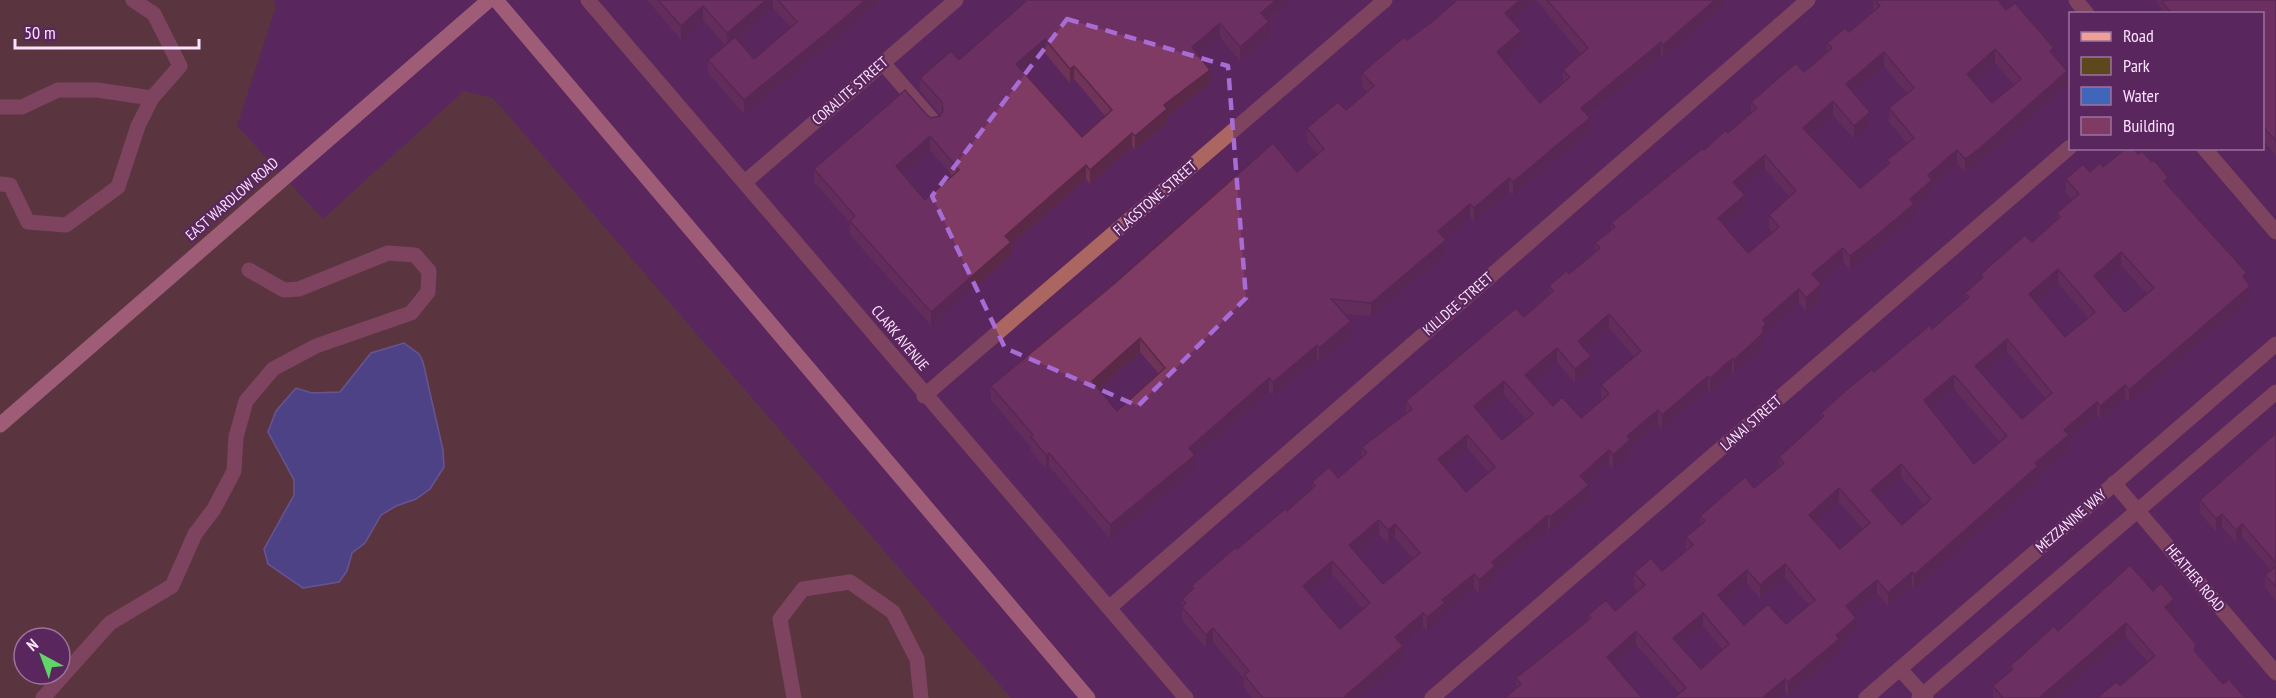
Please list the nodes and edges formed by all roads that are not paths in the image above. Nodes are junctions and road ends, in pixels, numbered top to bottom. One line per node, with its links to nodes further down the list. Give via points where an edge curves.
1 (133, 0): 11 (street, via 154,14 180,66)
2 (489, 0): 23 (main road, EAST WARDLOW ROAD)
3 (496, 0): 33 (main road)
4 (588, 0): 16 (street, CLARK AVENUE)
5 (956, 0): 10 (street, CORALITE STREET)
6 (1385, 0): 22 (street, FLAGSTONE STREET)
7 (1808, 0): 26 (street, KILLDEE STREET)
8 (2076, 0): 9 (street)
9 (2085, 12)
10 (883, 63): 13 (street); 16 (street, CORALITE STREET)
11 (152, 98): 12 (street, via 97,90 58,90 22,107); 17 (street, via 138,126 118,187 66,225 28,222 10,185)
12 (0, 107)
13 (934, 122)
14 (2069, 148): 35 (street, LANAI STREET)
15 (2206, 150): 18 (street)
16 (745, 182): 22 (street, CLARK AVENUE)
17 (0, 184)
18 (2276, 232)
19 (249, 270): 30 (street, via 284,290 299,290 388,253 415,255 429,271 428,292 411,313 316,346 273,369 246,401 236,437 234,471 195,534 172,586 110,623)
20 (2276, 344): 24 (street, MEZZANINE WAY)
21 (2276, 392): 25 (street)
22 (924, 396): 26 (street, CLARK AVENUE)
23 (0, 425)
24 (2114, 483): 25 (street, HEATHER ROAD); 27 (street, MEZZANINE WAY)
25 (2137, 510): 28 (street, HEATHER ROAD); 29 (street)
26 (1109, 608): 34 (street, CLARK AVENUE)
27 (1900, 669): 29 (street); 36 (street, MEZZANINE WAY)
28 (2276, 673)
29 (1923, 697)
30 (43, 698)
31 (794, 698): 32 (street, via 780,619 803,589 850,582 893,612 917,659)
32 (921, 698)
33 (1088, 698)
34 (1186, 698)
35 (1432, 698)
36 (1866, 698)

